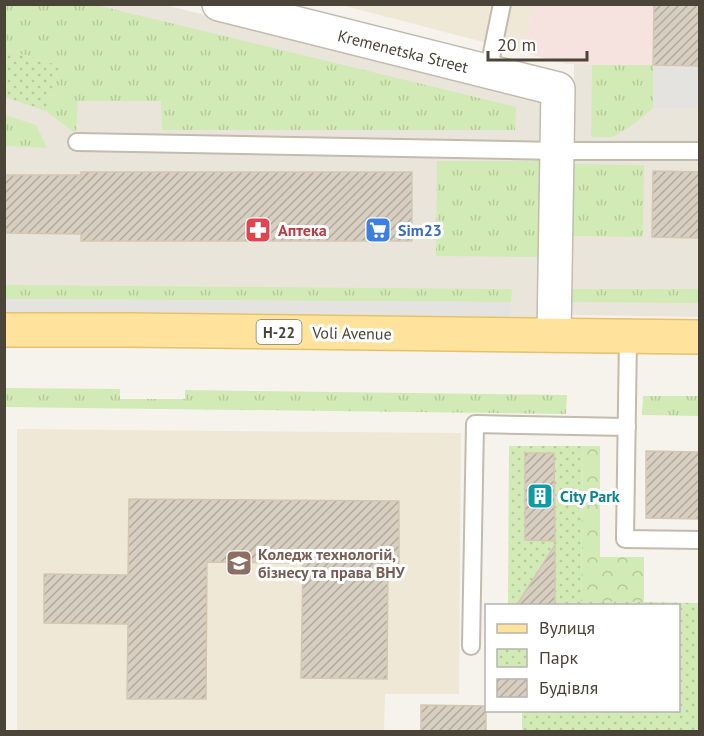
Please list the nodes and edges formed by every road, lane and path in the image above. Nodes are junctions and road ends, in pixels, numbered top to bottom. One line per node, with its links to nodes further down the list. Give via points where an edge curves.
1 (219, 4): 3 (street, Kremenetska Street)
2 (502, 4): 3 (lane)
3 (488, 72): 5 (street, Kremenetska Street, via 558,89)
4 (77, 142): 5 (lane)
5 (558, 151): 6 (lane); 8 (street, Kremenetska Street)
6 (699, 151)
7 (4, 330): 8 (main road, Voli Avenue / Н-22)
8 (554, 335): 9 (main road, Voli Avenue / Н-22)
9 (628, 337): 10 (main road, Voli Avenue / Н-22); 11 (lane)
10 (699, 338)
11 (627, 427): 12 (lane, via 625,539); 13 (lane, via 475,424)
12 (699, 540)
13 (471, 646)

